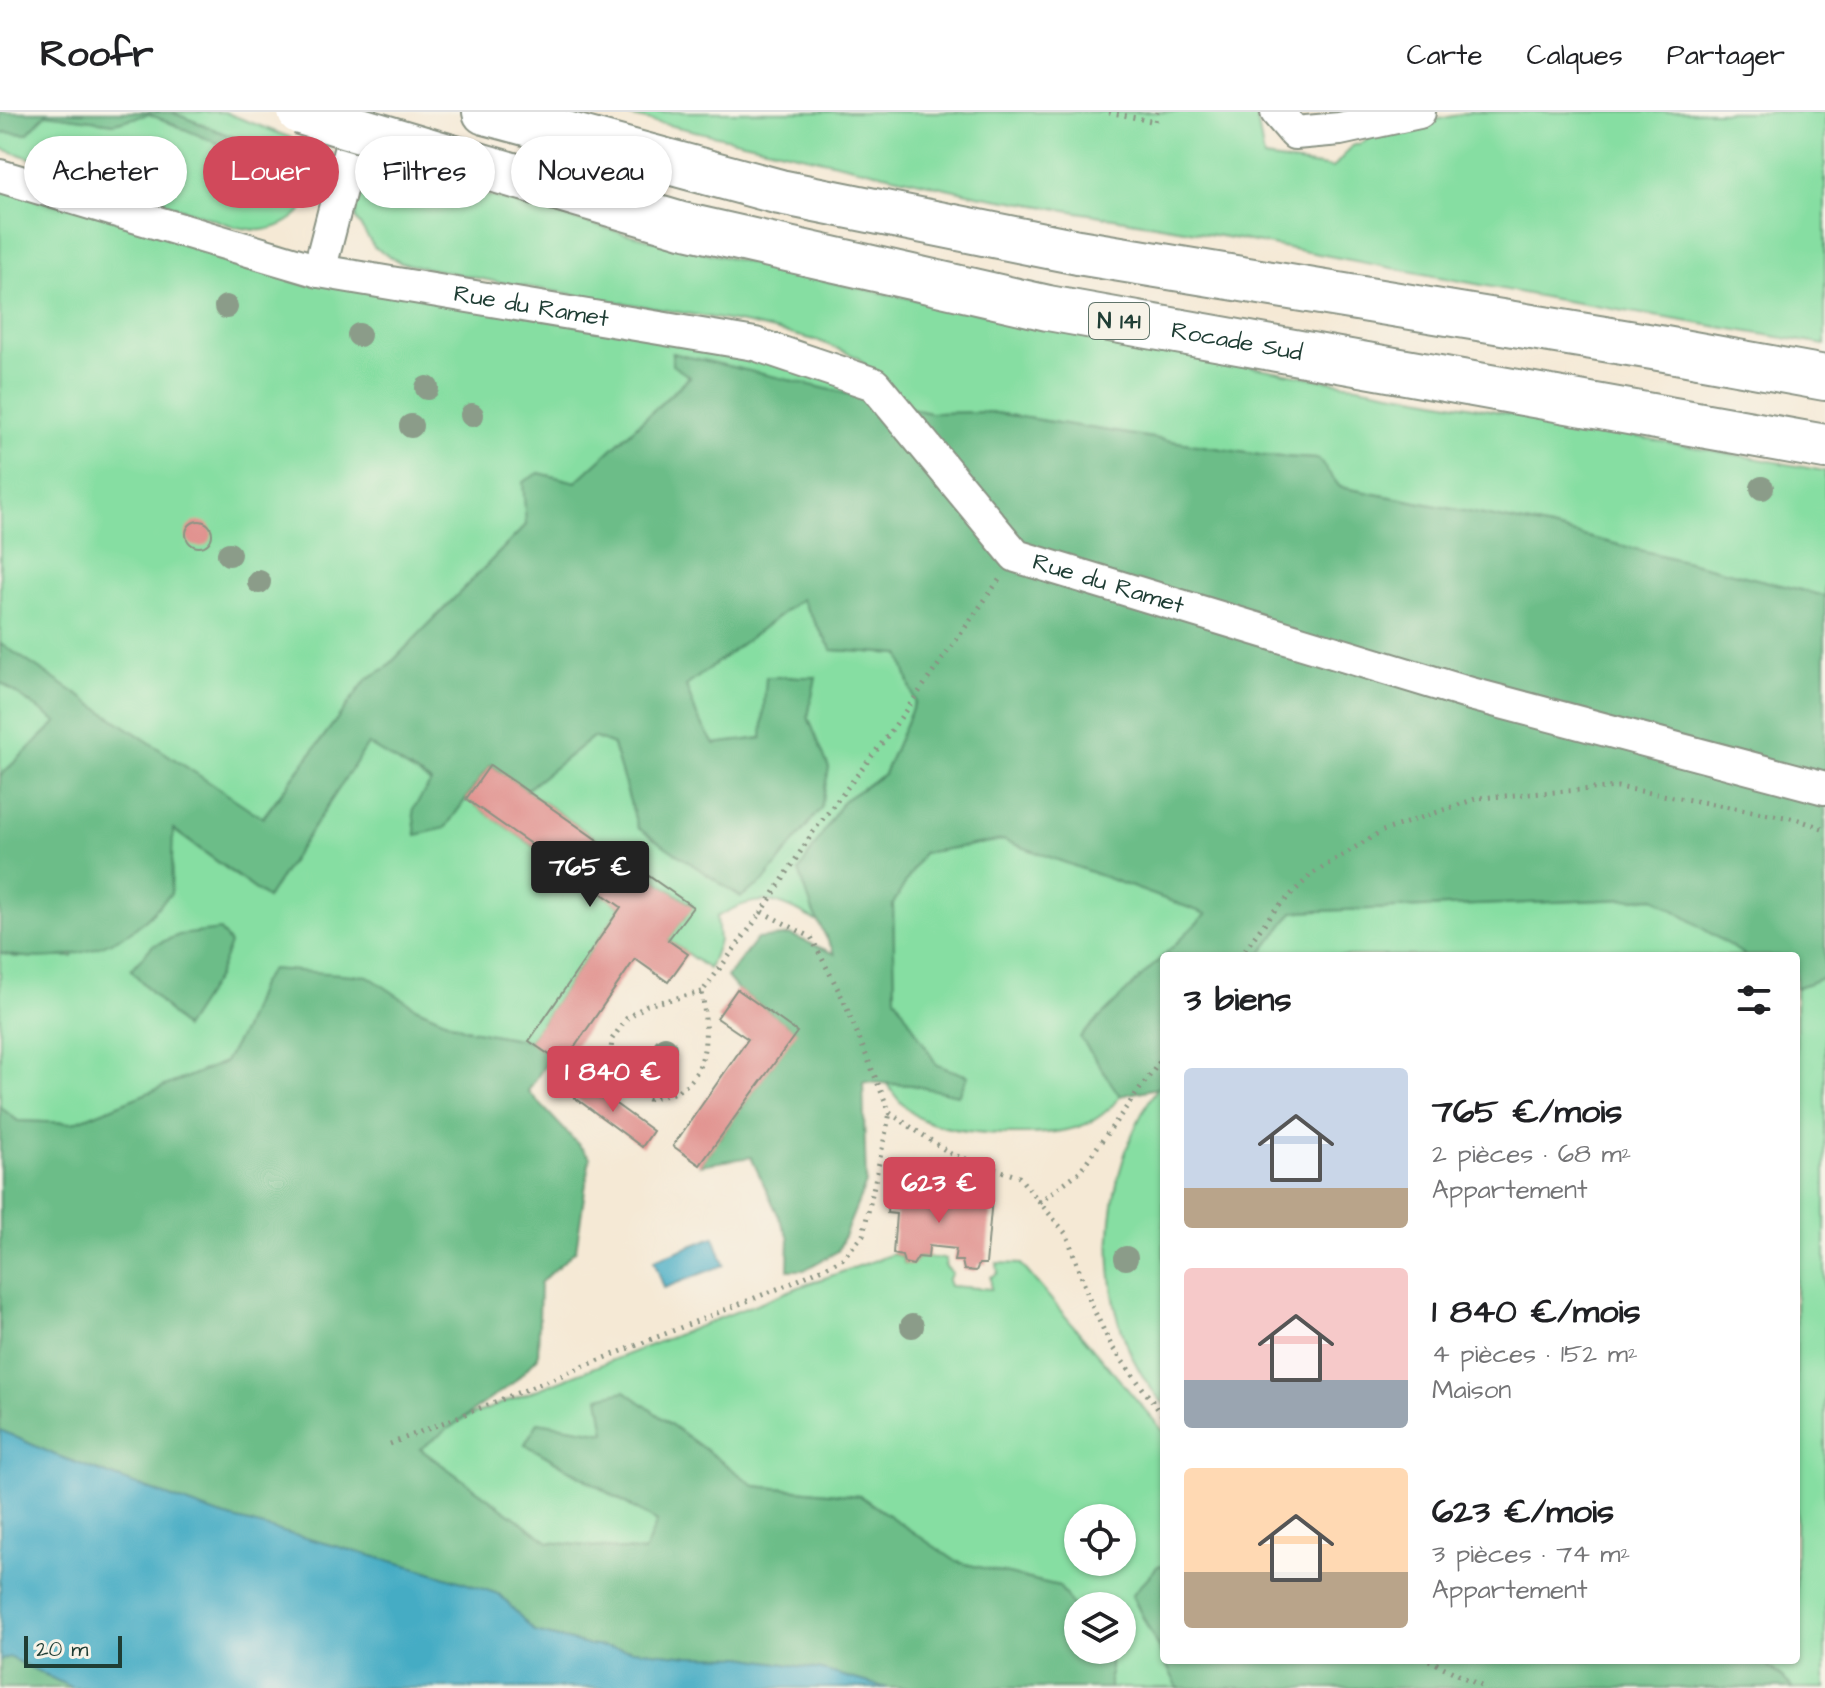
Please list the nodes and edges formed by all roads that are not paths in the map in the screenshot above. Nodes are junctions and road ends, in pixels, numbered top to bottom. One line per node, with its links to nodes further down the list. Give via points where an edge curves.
1 (300, 112): 9 (highway, Rocade Sud / N 141, bridge, via 682,225 1048,308)
2 (360, 112): 7 (street)
3 (485, 112): 8 (highway, via 780,192 1062,249)
4 (1277, 112): 5 (street, via 1295,133)
5 (1419, 112)
6 (0, 176): 7 (street, Rue du Ramet)
7 (319, 271): 10 (street, Rue du Ramet, via 755,344 874,384 1016,556 1471,694)
8 (1825, 378)
9 (1825, 447)
10 (1825, 788)

